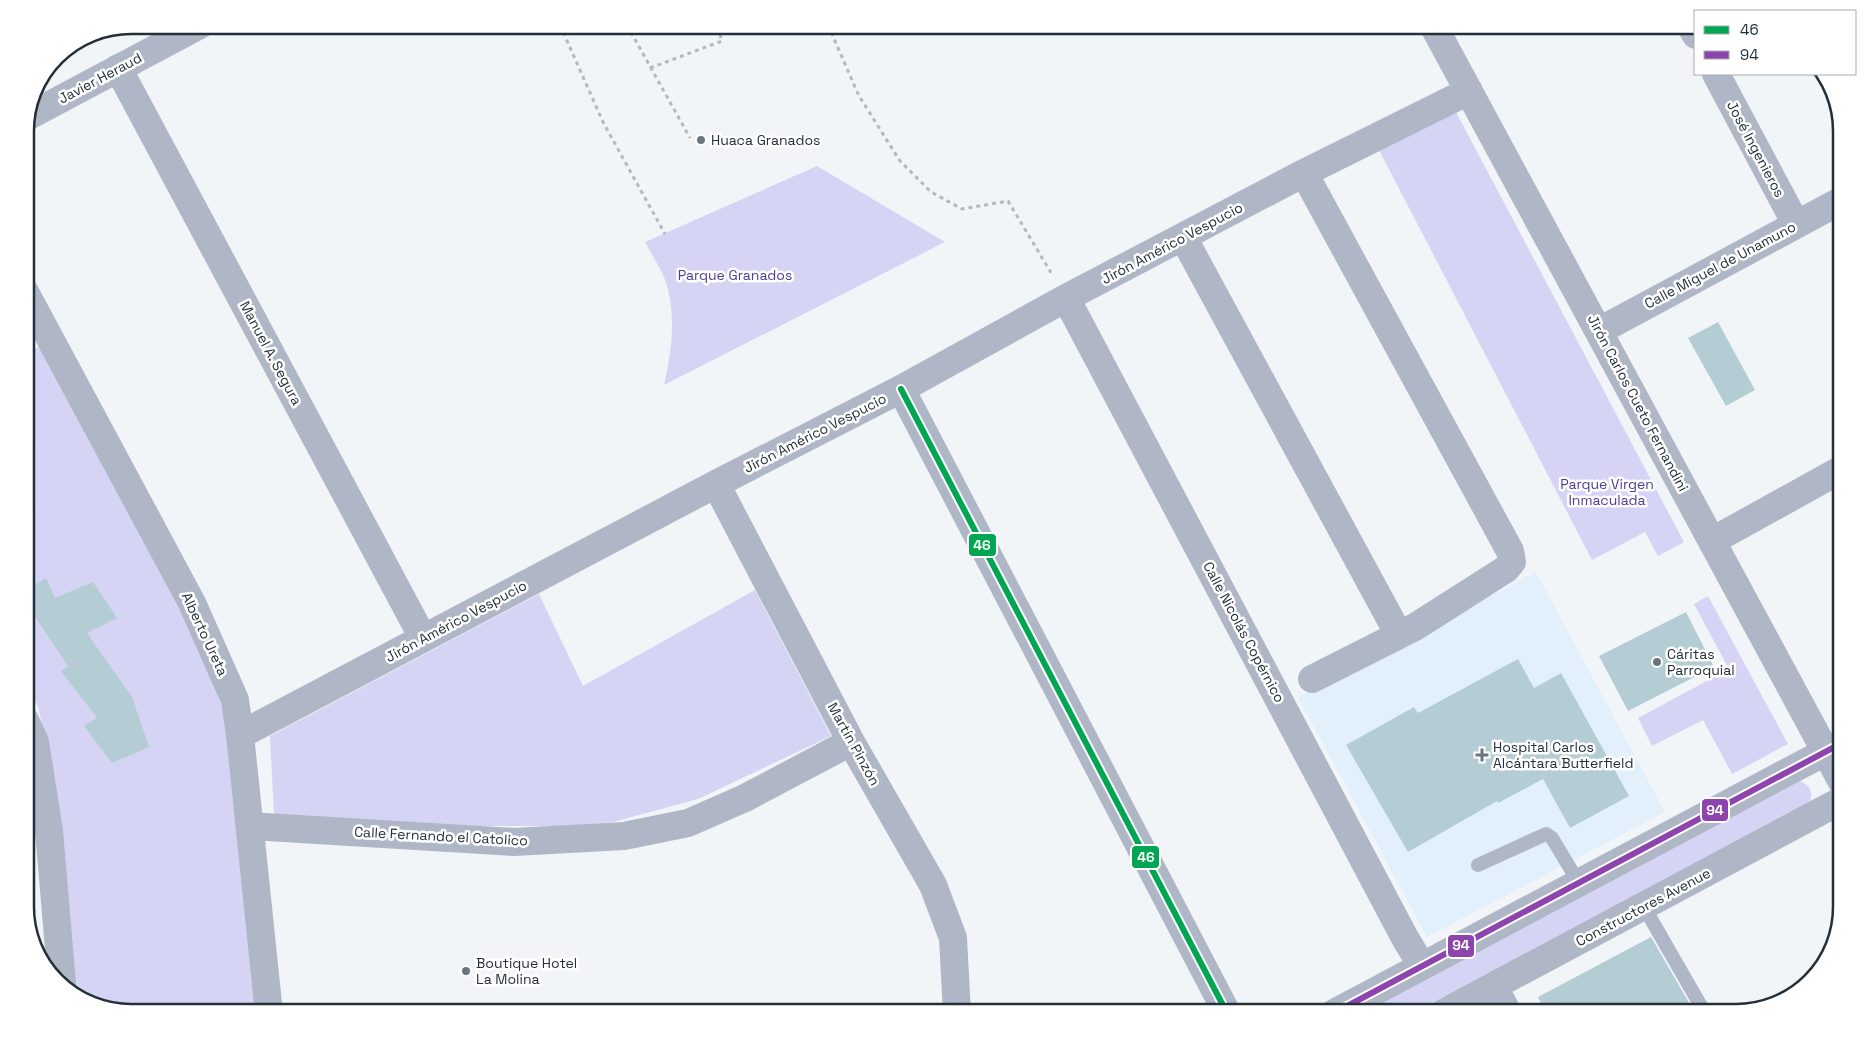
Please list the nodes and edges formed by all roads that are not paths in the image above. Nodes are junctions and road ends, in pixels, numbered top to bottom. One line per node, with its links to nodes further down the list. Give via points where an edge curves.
1 (183, 34): 3 (street, Javier Heraud)
2 (1438, 34): 5 (street, Jirón Carlos Cueto Fernandini)
3 (118, 68): 6 (street, Javier Heraud); 19 (street, Manuel A. Segura)
4 (1717, 75): 9 (street, José Ingenieros)
5 (1469, 91): 7 (street, Jirón Américo Vespucio); 12 (street, Jirón Carlos Cueto Fernandini)
6 (36, 112)
7 (1304, 172): 10 (street, Jirón Américo Vespucio); 18 (street, via 1510,552 1512,562 1506,569 1416,628)
8 (1833, 205): 9 (street, Calle Miguel de Unamuno)
9 (1796, 224): 12 (street, Calle Miguel de Unamuno)
10 (1182, 237): 11 (street, Jirón Américo Vespucio); 18 (street)
11 (1066, 298): 14 (street, Jirón Américo Vespucio); 32 (street, Calle Nicolás Copérnico)
12 (1599, 331): 17 (street, Jirón Carlos Cueto Fernandini)
13 (36, 337): 21 (street, Alberto Ureta, via 192,603 235,700)
14 (901, 389): 16 (street, Jirón Américo Vespucio); 37 (street)
15 (1833, 474): 17 (street)
16 (716, 484): 19 (street, Jirón Américo Vespucio); 23 (street, Martín Pinzón)
17 (1712, 541): 24 (street, Jirón Carlos Cueto Fernandini)
18 (1399, 635): 20 (street)
19 (424, 638): 21 (street, Jirón Américo Vespucio)
20 (1312, 679)
21 (240, 735): 27 (street, Alberto Ureta)
22 (34, 740): 28 (street)
23 (851, 742): 27 (street, Calle Fernando el Catolico, via 745,798 688,823 624,836 514,842); 36 (street, Martín Pinzón, via 936,894 954,938)
24 (1833, 745)
25 (1833, 748): 30 (street)
26 (1833, 805): 31 (street, Constructores Avenue)
27 (250, 826): 35 (street, Alberto Ureta)
28 (37, 831): 33 (street)
29 (1478, 865): 30 (lane, via 1546,834 1552,838)
30 (1579, 883): 32 (street)
31 (1644, 907): 34 (street, Constructores Avenue); 41 (lane)
32 (1422, 966): 38 (street)
33 (60, 973)
34 (1494, 987): 39 (street, Constructores Avenue); 40 (street)
35 (268, 1004)
36 (956, 1004)
37 (1222, 1004)
38 (1351, 1004)
39 (1461, 1004)
40 (1503, 1004)
41 (1700, 1004)

